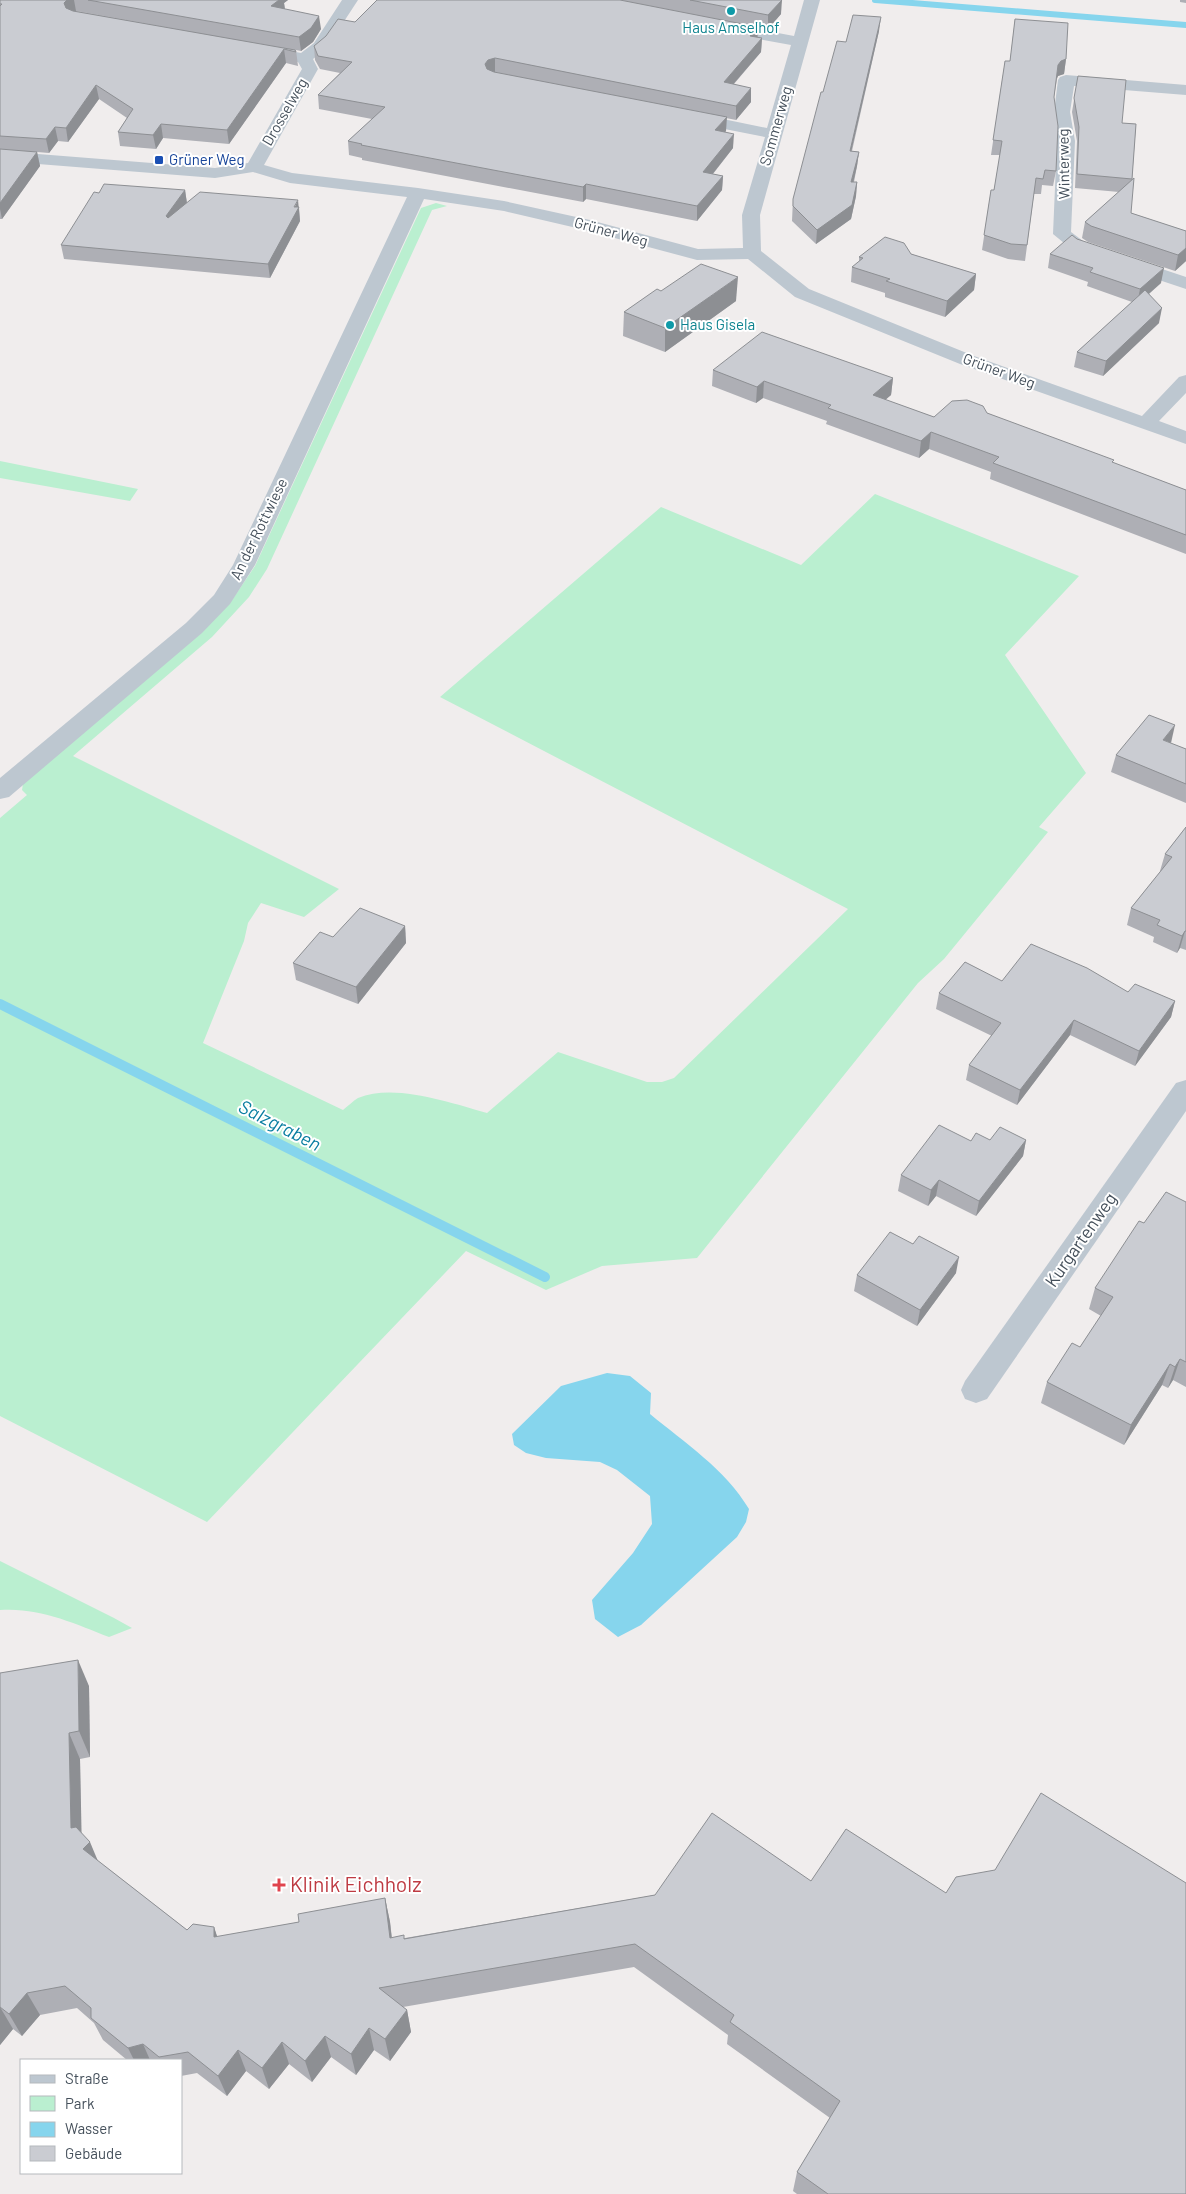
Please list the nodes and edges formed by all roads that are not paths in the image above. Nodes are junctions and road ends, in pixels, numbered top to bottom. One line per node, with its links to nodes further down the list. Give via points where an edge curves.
1 (350, 0): 6 (street, Drosselweg, via 320,46)
2 (812, 0): 4 (street, Sommerweg)
3 (702, 23): 4 (street)
4 (800, 42): 9 (street, Sommerweg)
5 (247, 48): 6 (street, Drosselweg)
6 (304, 58): 11 (street, Drosselweg, via 310,70)
7 (1186, 90): 14 (street, Winterweg, via 1066,80 1062,112 1066,141 1062,234 1081,248)
8 (677, 115): 9 (street)
9 (773, 134): 13 (street, Sommerweg, via 751,215)
10 (0, 156): 11 (street, Grüner Weg, via 215,173)
11 (254, 166): 12 (street, Grüner Weg, via 290,178)
12 (418, 193): 13 (street, Grüner Weg, via 504,206 697,255); 18 (street, An der Rottwiese, via 244,565 222,599 194,628)
13 (752, 253): 16 (street, Grüner Weg, via 802,293 967,360)
14 (1186, 283)
15 (1186, 381): 16 (street)
16 (1145, 424): 17 (street, Grüner Weg)
17 (1186, 438)
18 (0, 791)
19 (1186, 1090): 20 (street, Kurgartenweg)
20 (976, 1390)

